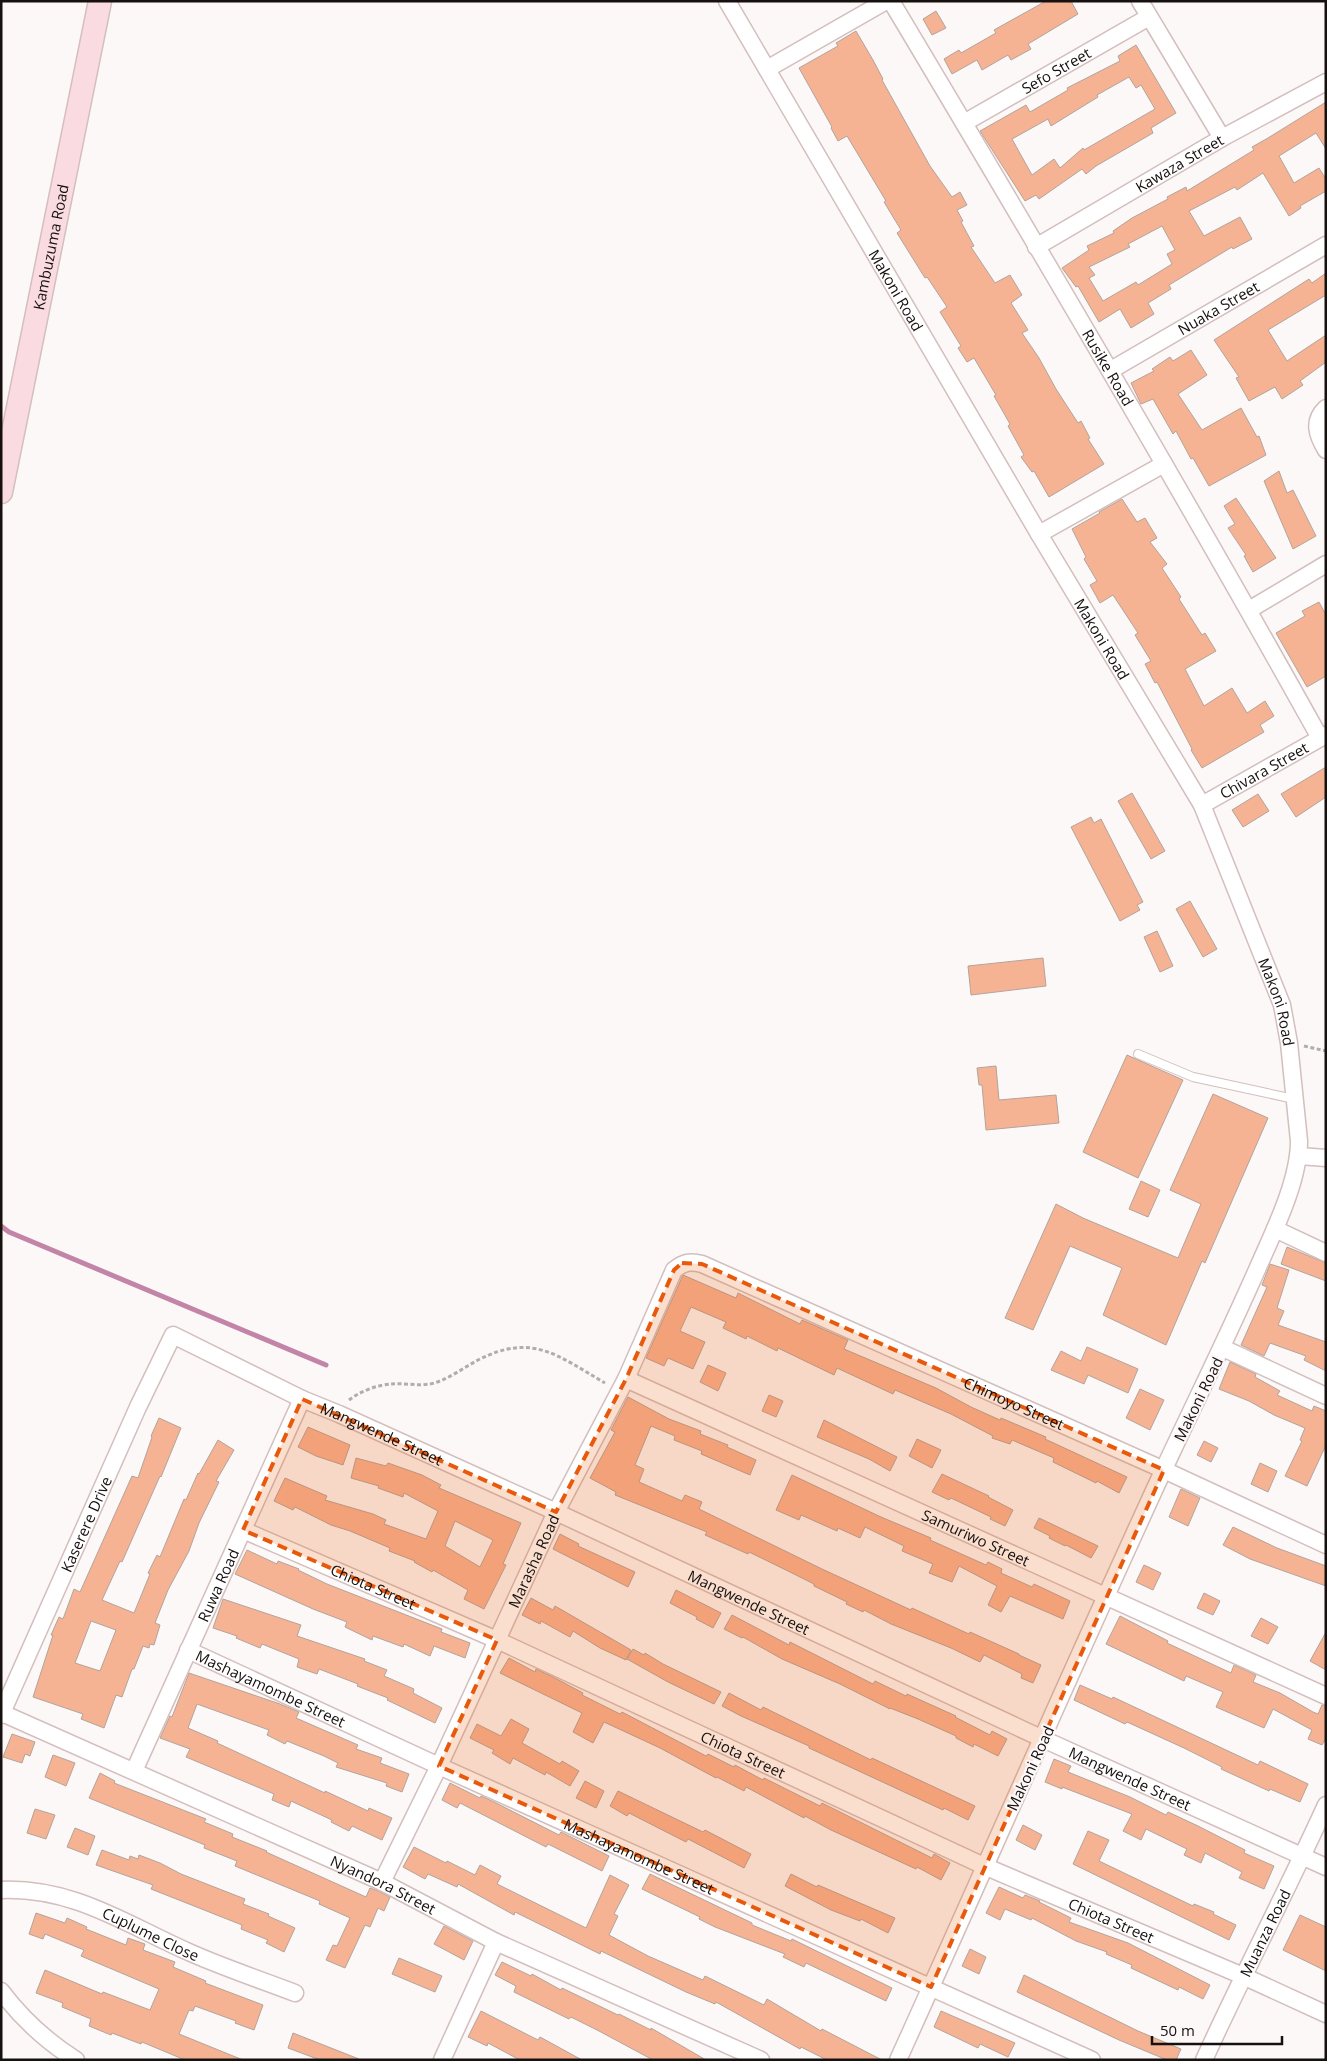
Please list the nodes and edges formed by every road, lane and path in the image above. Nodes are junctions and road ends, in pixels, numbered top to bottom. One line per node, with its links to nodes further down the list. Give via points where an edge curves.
1 (100, 1): 17 (main road, Kambuzuma Road)
2 (727, 1): 7 (street, Makoni Road)
3 (886, 1): 7 (street)
4 (891, 1): 9 (street, Rusike Road)
5 (1140, 1): 6 (street)
6 (1149, 17): 9 (street, Sefo Street); 10 (street)
7 (767, 69): 18 (street, Makoni Road)
8 (1326, 82): 10 (street, Kawaza Street)
9 (964, 122): 12 (street, Rusike Road)
10 (1222, 138): 12 (street, Kawaza Street)
11 (1326, 246): 13 (street, Nuaka Street)
12 (1036, 247): 13 (street, Rusike Road)
13 (1111, 370): 16 (street, Rusike Road)
14 (1326, 408): 15 (street, via 1316,423)
15 (1326, 450)
16 (1164, 464): 18 (street); 20 (street, Rusike Road)
17 (1, 492)
18 (1039, 534): 22 (street, Makoni Road)
19 (1326, 564): 20 (street)
20 (1249, 610): 21 (street, Rusike Road)
21 (1323, 737): 22 (street, Chivara Street)
22 (1202, 805): 24 (street, Makoni Road, via 1282,1005)
23 (1138, 1054): 24 (lane, via 1193,1077)
24 (1294, 1100): 25 (street, Makoni Road)
25 (1299, 1156): 26 (street); 27 (street, Makoni Road)
26 (1326, 1158)
27 (1275, 1230): 28 (street); 31 (street, Makoni Road)
28 (1326, 1253)
29 (702, 1264): 32 (street, Marasha Road, via 682,1263 674,1270); 36 (street, Chimoyo Street)
30 (174, 1334): 34 (street, Mangwende Street); 44 (street, Kaserere Drive, via 138,1407)
31 (1223, 1348): 33 (street); 36 (street, Makoni Road)
32 (622, 1385): 35 (path, via 543,1349 512,1348 482,1358 434,1383 390,1384 358,1394); 37 (street, Marasha Road); 40 (street, Samuriwo Street)
33 (1326, 1396)
34 (302, 1399): 35 (street, Mangwende Street); 38 (street, Ruwa Road)
35 (339, 1414): 37 (street, Mangwende Street)
36 (1164, 1470): 39 (street, Chimoyo Street); 40 (street, Makoni Road)
37 (556, 1512): 41 (street, Marasha Road); 45 (street, Mangwende Street)
38 (243, 1530): 41 (street, Chiota Street); 42 (street, Ruwa Road)
39 (1326, 1546)
40 (1106, 1598): 43 (street, Samuriwo Street); 45 (street, Makoni Road)
41 (497, 1640): 46 (street, Marasha Road); 50 (street, Chiota Street)
42 (188, 1650): 46 (street, Mashayamombe Street); 47 (street, Ruwa Road)
43 (1326, 1696)
44 (2, 1714): 47 (street, Nyandora Street)
45 (1043, 1739): 49 (street, Mangwende Street); 50 (street, Makoni Road)
46 (439, 1766): 52 (street, Marasha Road); 56 (street, Mashayamombe Street)
47 (134, 1771): 52 (street, Nyandora Street)
48 (1326, 1804): 49 (street, Muanza Road)
49 (1302, 1856): 51 (street, Mangwende Street); 55 (street, Muanza Road)
50 (984, 1866): 55 (street, Chiota Street); 56 (street, Makoni Road)
51 (1326, 1867)
52 (382, 1882): 54 (street, Nyandora Street)
53 (1, 1890): 58 (street, Cuplume Close, via 26,1889 76,1901 191,1953)
54 (496, 1942): 61 (street); 62 (street, Nyandora Street)
55 (1243, 1976): 59 (street, Chiota Street); 65 (street, Muanza Road)
56 (931, 1988): 63 (street, Makoni Road); 64 (street, Mashayamombe Street)
57 (1, 1991): 60 (street, via 36,2031)
58 (295, 1994)
59 (1326, 2014)
60 (76, 2060)
61 (442, 2060)
62 (761, 2060)
63 (898, 2060)
64 (1092, 2060)
65 (1204, 2060)

